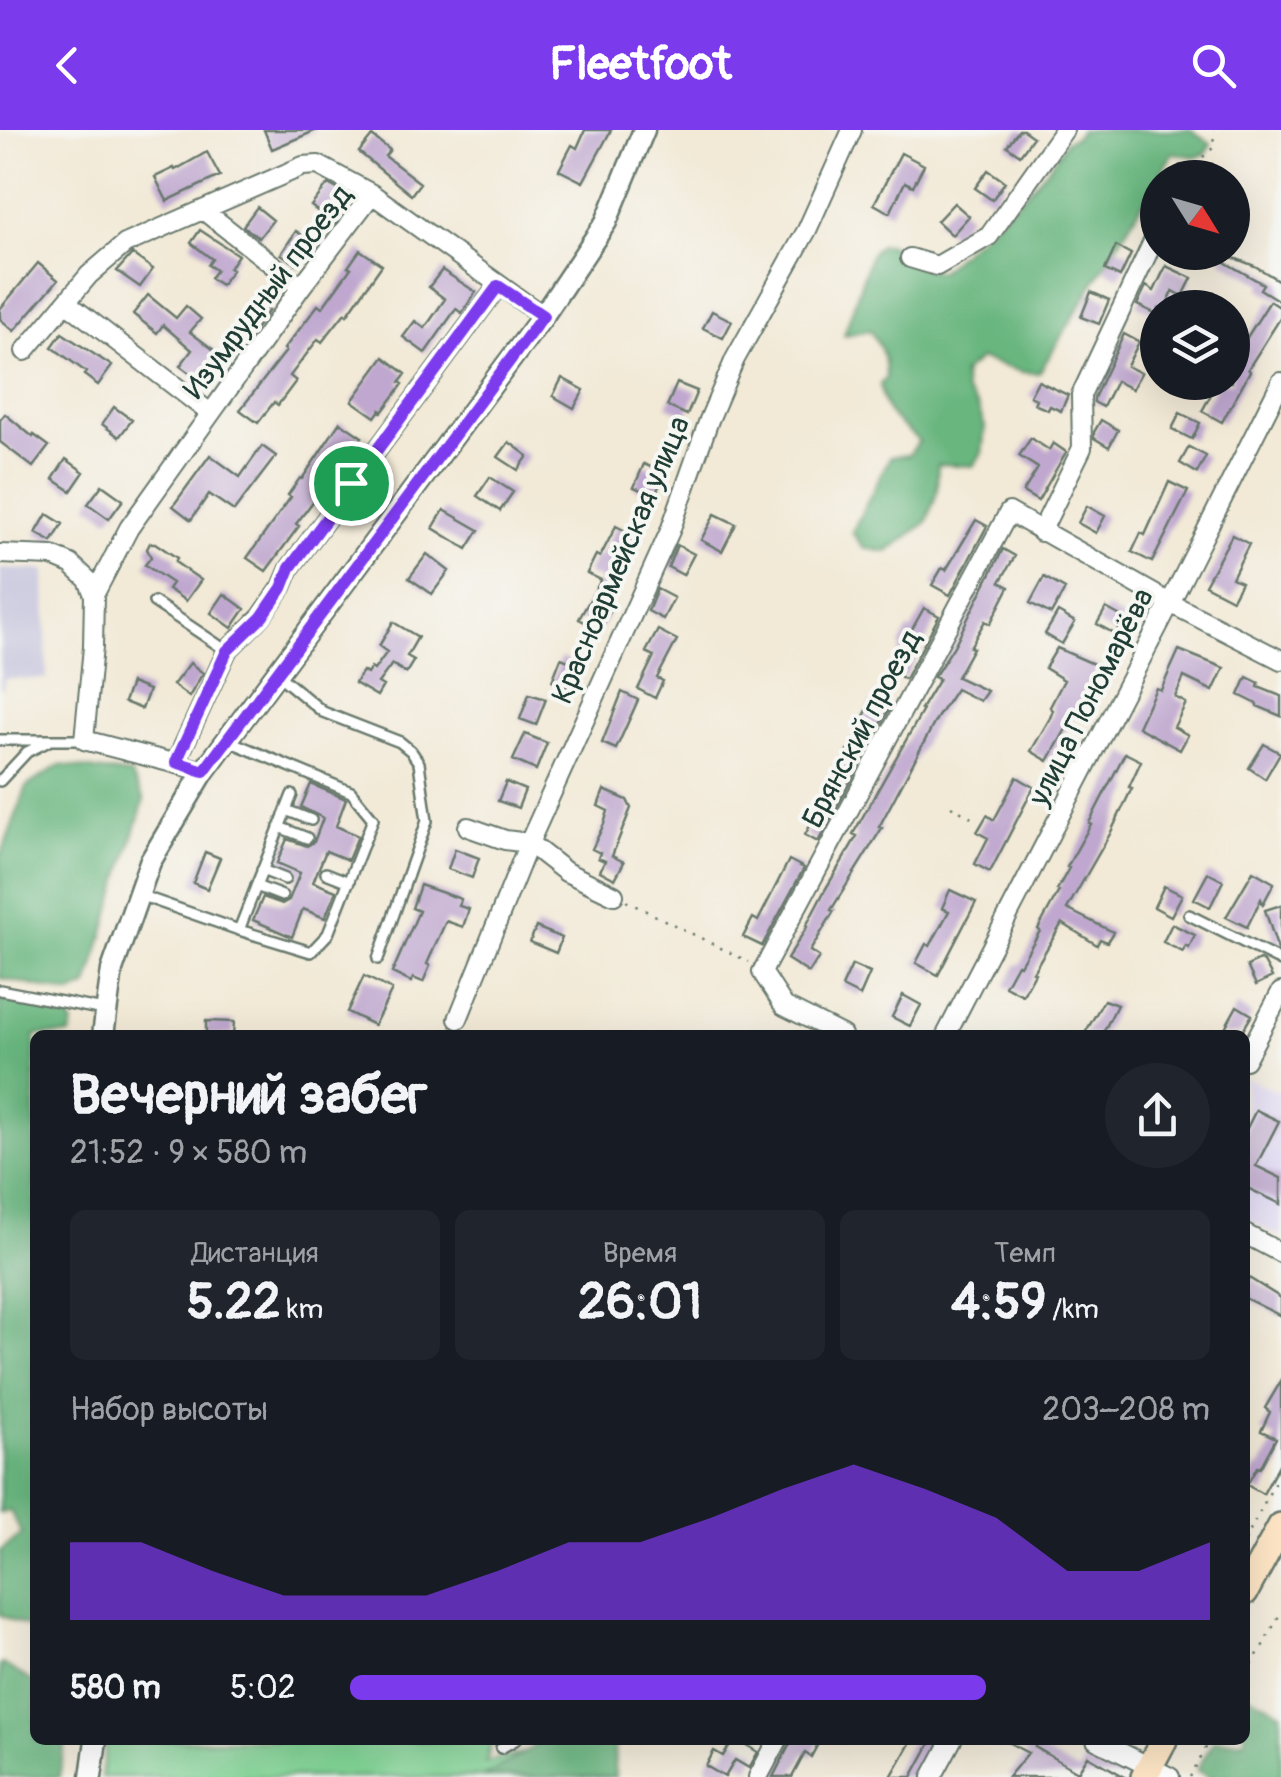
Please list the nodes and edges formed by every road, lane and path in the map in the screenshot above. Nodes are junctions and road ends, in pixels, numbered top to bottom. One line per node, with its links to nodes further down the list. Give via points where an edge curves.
1 (644, 130): 13 (street, via 606,222)
2 (852, 130): 40 (street, Красноармейская улица, via 807,230 734,359 670,531)
3 (1064, 130): 8 (street, via 989,236 937,266)
4 (1214, 130): 5 (path, via 1213,148)
5 (1200, 160)
6 (372, 194): 7 (street, via 318,164); 10 (street, Изумрудный проезд); 11 (street, Изумрудный проезд)
7 (204, 210): 10 (street); 12 (street, via 125,244)
8 (910, 258)
9 (1140, 269): 17 (street, via 1081,395 1082,448)
10 (302, 286): 16 (street, Изумрудный проезд)
11 (498, 286): 13 (street, Изумрудный проезд); 22 (street, via 290,568 262,617)
12 (67, 303): 14 (street); 16 (street)
13 (543, 316): 24 (street)
14 (26, 350)
15 (1281, 382): 21 (street, улица Пономарёва)
16 (210, 414): 19 (street, Изумрудный проезд, via 129,528)
17 (1042, 532): 21 (street); 53 (street, Брянский проезд, via 1009,512)
18 (0, 554): 19 (street, via 52,556 71,564)
19 (94, 595): 27 (street)
20 (154, 602): 22 (lane)
21 (1170, 603): 23 (street); 60 (street, улица Пономарёва)
22 (227, 651): 29 (street)
23 (1281, 660)
24 (277, 674): 28 (street); 51 (lane, via 323,712 400,742 419,763 426,821)
25 (0, 740): 26 (lane)
26 (50, 740): 27 (lane); 31 (lane)
27 (84, 740): 29 (street)
28 (227, 740): 30 (street); 44 (lane, via 352,792 374,819)
29 (176, 762): 30 (street)
30 (204, 771): 46 (street, via 150,862)
31 (0, 780)
32 (292, 795): 34 (lane)
33 (951, 806): 36 (path)
34 (286, 810): 35 (lane); 37 (lane)
35 (311, 820)
36 (975, 820)
37 (279, 827): 39 (lane); 41 (lane)
38 (468, 827): 40 (street)
39 (307, 838)
40 (530, 843): 48 (street, via 566,872); 57 (street, Красноармейская улица)
41 (262, 870): 43 (lane); 45 (lane)
42 (326, 873): 44 (lane)
43 (285, 879)
44 (349, 882): 50 (lane, via 328,934 311,952)
45 (256, 886): 47 (lane); 50 (lane)
46 (139, 894): 50 (lane); 56 (street, via 112,970)
47 (282, 896)
48 (614, 896): 53 (path)
49 (1189, 915): 52 (lane)
50 (239, 930)
51 (378, 959)
52 (1281, 961)
53 (762, 972): 59 (street, via 784,1006)
54 (0, 990): 56 (lane)
55 (1281, 992): 61 (street)
56 (106, 1010): 58 (street)
57 (458, 1020)
58 (104, 1030)
59 (832, 1030)
60 (949, 1030)
61 (1250, 1051)
62 (1250, 1237): 63 (street)
63 (1281, 1253)
64 (1281, 1470): 66 (path)
65 (1281, 1526): 67 (main road)
66 (1250, 1531)
67 (1250, 1583)
68 (1281, 1612): 69 (path)
69 (1250, 1666)
70 (95, 1745): 79 (street)
71 (506, 1745): 77 (lane)
72 (775, 1745): 80 (street)
73 (949, 1745): 81 (street)
74 (1105, 1745): 78 (street)
75 (1163, 1745): 78 (main road)
76 (1207, 1745): 82 (path)
77 (501, 1748)
78 (1154, 1774)
79 (91, 1777)
80 (758, 1777)
81 (932, 1777)
82 (1190, 1777)

